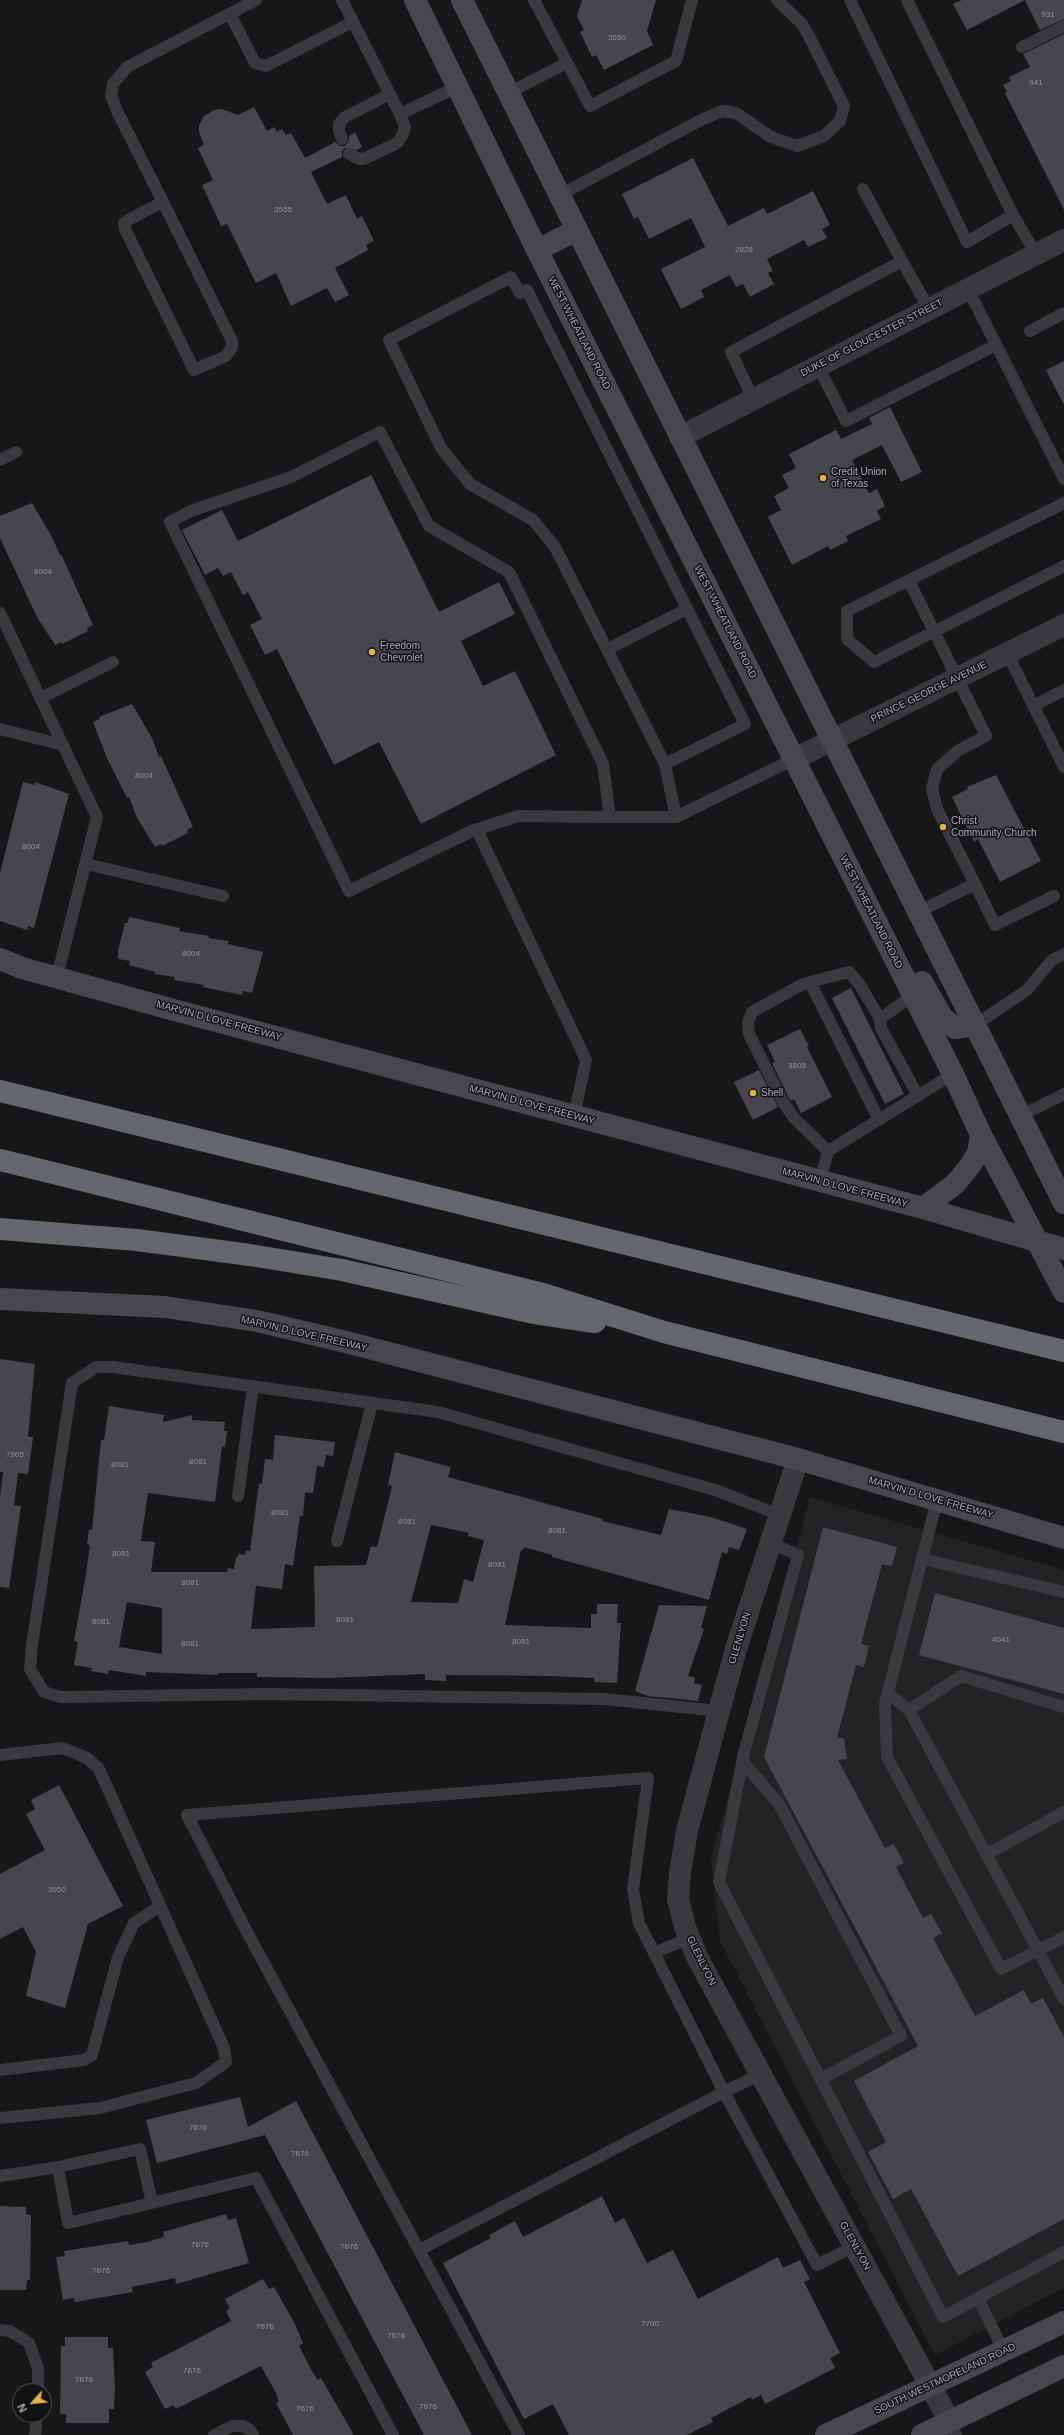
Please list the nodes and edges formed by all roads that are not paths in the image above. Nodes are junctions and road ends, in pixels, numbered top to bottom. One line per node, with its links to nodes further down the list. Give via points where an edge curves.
1 (256, 0): 10 (lane)
2 (342, 0): 11 (lane)
3 (415, 0): 15 (main road, WEST WHEATLAND ROAD)
4 (462, 0): 16 (main road)
5 (534, 0): 14 (lane)
6 (692, 0): 14 (lane, via 676,62 590,106)
7 (777, 0): 22 (lane, via 802,24 810,36 844,106 840,121 824,136 797,146 772,137 736,113 722,111 703,118)
8 (850, 0): 24 (lane, via 967,242)
9 (907, 0): 24 (lane)
10 (230, 14): 11 (lane, via 255,63 266,66); 23 (lane, via 127,67 113,84 111,95 117,111)
11 (353, 22): 17 (lane)
12 (1064, 26): 13 (lane)
13 (1022, 47)
14 (566, 63): 16 (lane)
15 (457, 87): 18 (lane); 27 (main road, WEST WHEATLAND ROAD)
16 (508, 93): 22 (main road)
17 (390, 94): 18 (lane); 19 (lane, via 345,117 339,124)
18 (400, 114): 20 (lane, via 405,127 397,143 366,158 360,159)
19 (342, 139)
20 (349, 154)
21 (864, 189): 29 (lane)
22 (558, 196): 25 (main road)
23 (163, 202): 23 (lane, via 232,341 232,347 226,356 194,370 125,230 124,223 128,220)
24 (1013, 214): 28 (lane)
25 (575, 231): 27 (main road); 37 (main road)
26 (1064, 240): 28 (street, DUKE OF GLOUCESTER STREET)
27 (537, 250): 58 (main road, WEST WHEATLAND ROAD)
28 (1036, 254): 30 (street, DUKE OF GLOUCESTER STREET)
29 (902, 261): 31 (lane); 36 (lane, via 731,352)
30 (968, 289): 31 (street, DUKE OF GLOUCESTER STREET); 34 (lane)
31 (929, 309): 35 (street, DUKE OF GLOUCESTER STREET)
32 (1064, 313): 33 (lane)
33 (1030, 332)
34 (996, 345): 35 (lane, via 846,421); 40 (lane)
35 (818, 366): 36 (street, DUKE OF GLOUCESTER STREET)
36 (753, 399): 37 (street, DUKE OF GLOUCESTER STREET)
37 (680, 437): 56 (main road)
38 (16, 452): 39 (lane)
39 (0, 460)
40 (1064, 479)
41 (1064, 504): 43 (lane)
42 (1064, 566): 47 (lane)
43 (909, 580): 47 (lane); 47 (lane, via 847,611 847,639 874,662)
44 (686, 609): 48 (lane); 48 (lane, via 527,290 520,293 511,277 389,340 441,448 470,484 533,520 555,547); 59 (lane, via 745,724)
45 (0, 612): 53 (lane)
46 (1064, 625): 49 (street, PRINCE GEORGE AVENUE)
47 (935, 631): 51 (lane)
48 (608, 649): 59 (lane)
49 (1007, 653): 51 (street, PRINCE GEORGE AVENUE); 54 (lane)
50 (113, 662): 53 (lane)
51 (958, 678): 56 (street, PRINCE GEORGE AVENUE); 65 (lane, via 986,736 959,750 937,769 932,790 937,809)
52 (1064, 690): 54 (lane)
53 (41, 698): 57 (lane)
54 (1033, 706): 60 (lane)
55 (0, 729): 57 (lane)
56 (832, 740): 58 (street, PRINCE GEORGE AVENUE); 68 (main road)
57 (63, 745): 64 (lane, via 97,817)
58 (794, 759): 62 (lane); 69 (main road, WEST WHEATLAND ROAD)
59 (665, 764): 62 (lane)
60 (1064, 767)
61 (610, 817): 62 (lane); 63 (lane, via 518,816); 63 (lane, via 603,764 509,572 429,526 380,432 291,477 191,510 170,522 349,891)
62 (676, 817)
63 (477, 830): 81 (lane, via 586,1060)
64 (86, 864): 66 (lane); 72 (lane)
65 (975, 884): 67 (lane, via 995,926); 68 (lane)
66 (223, 896)
67 (1054, 896)
68 (918, 912): 76 (main road)
69 (874, 917): 74 (main road, WEST WHEATLAND ROAD); 76 (main road, via 914,968 942,1017 955,1028)
70 (1064, 954): 76 (lane, via 1052,960 1027,990)
71 (0, 959): 72 (main road, MARVIN D LOVE FREEWAY)
72 (57, 977): 81 (main road, MARVIN D LOVE FREEWAY)
73 (810, 982): 75 (lane, via 849,972 860,985); 83 (lane); 85 (lane, via 752,1012 748,1022 749,1034 783,1102 794,1118)
74 (913, 995): 75 (lane); 77 (main road, WEST WHEATLAND ROAD)
75 (880, 1019): 80 (lane, via 881,1028)
76 (975, 1025): 82 (main road)
77 (953, 1074): 80 (lane); 84 (main road, WEST WHEATLAND ROAD)
78 (0, 1091): 96 (highway)
79 (1064, 1094): 82 (lane)
80 (918, 1096): 83 (lane)
81 (574, 1116): 87 (main road, MARVIN D LOVE FREEWAY)
82 (1020, 1116): 88 (main road)
83 (879, 1120): 85 (lane)
84 (981, 1136): 89 (main road, via 978,1153 956,1184); 91 (main road, WEST WHEATLAND ROAD)
85 (828, 1151): 87 (lane)
86 (0, 1160): 95 (highway, via 543,1294)
87 (820, 1181): 89 (main road, MARVIN D LOVE FREEWAY)
88 (1064, 1202)
89 (923, 1208): 91 (main road, MARVIN D LOVE FREEWAY)
90 (0, 1230): 95 (highway, via 137,1240 250,1254 342,1270 534,1313)
91 (1038, 1243): 92 (main road, MARVIN D LOVE FREEWAY); 93 (main road, WEST WHEATLAND ROAD)
92 (1064, 1249)
93 (1064, 1292)
94 (0, 1299): 100 (main road, MARVIN D LOVE FREEWAY, via 165,1307 257,1322 342,1341)
95 (664, 1332): 99 (highway)
96 (1064, 1352)
97 (253, 1386): 98 (lane); 101 (lane); 112 (lane, via 113,1366 96,1367 72,1383 32,1645 30,1669 44,1692 61,1697 266,1694 605,1699)
98 (372, 1403): 103 (lane, via 438,1412 715,1490); 105 (lane)
99 (1064, 1432)
100 (798, 1459): 102 (main road, MARVIN D LOVE FREEWAY); 103 (street, GLENLYON)
101 (238, 1496)
102 (937, 1500): 104 (main road, MARVIN D LOVE FREEWAY); 107 (lane)
103 (780, 1515): 106 (street, GLENLYON)
104 (1064, 1538)
105 (337, 1541)
106 (771, 1543): 112 (street, GLENLYON); 114 (lane, via 798,1555)
107 (922, 1558): 108 (lane); 109 (lane)
108 (1064, 1592)
109 (888, 1693): 111 (lane); 120 (lane, via 885,1704 887,1757 1001,1969)
110 (1064, 1707): 111 (lane, via 961,1676)
111 (909, 1710): 116 (lane)
112 (719, 1712): 119 (street, GLENLYON, via 680,1872 678,1899)
113 (0, 1755): 117 (lane, via 62,1748 87,1758 98,1769)
114 (742, 1762): 125 (lane, via 719,1882); 125 (lane, via 779,1804 901,2036)
115 (1064, 1812): 116 (lane)
116 (986, 1855): 120 (lane)
117 (160, 1906): 123 (lane, via 134,1923 118,1957 92,2054 84,2060); 127 (lane, via 224,2048 226,2062 196,2083 100,2108)
118 (1064, 1937): 120 (lane)
119 (690, 1938): 121 (lane); 124 (street, GLENLYON, via 697,1957)
120 (1038, 1951): 122 (lane)
121 (654, 1953): 126 (lane); 132 (lane, via 639,1923 633,1889 648,1778 187,1814 246,1930)
122 (1064, 1999)
123 (0, 2070)
124 (761, 2074): 126 (lane); 131 (street, GLENLYON)
125 (821, 2079): 134 (lane, via 943,2317)
126 (724, 2092): 131 (lane, via 817,2265); 132 (lane)
127 (0, 2118)
128 (58, 2167): 129 (lane); 130 (lane, via 140,2149); 130 (lane, via 68,2223)
129 (0, 2176)
130 (152, 2203): 146 (lane, via 256,2178)
131 (855, 2246): 140 (street, GLENLYON)
132 (419, 2250): 147 (lane)
133 (1064, 2252): 134 (lane)
134 (978, 2298): 137 (lane)
135 (1064, 2322): 137 (main road, SOUTH WESTMORELAND ROAD)
136 (0, 2330): 139 (lane, via 10,2331 29,2343 38,2368)
137 (1004, 2352): 140 (main road, SOUTH WESTMORELAND ROAD)
138 (1064, 2366): 142 (main road)
139 (38, 2383)
140 (931, 2385): 142 (street, GLENLYON); 148 (main road, SOUTH WESTMORELAND ROAD)
141 (36, 2423): 143 (lane)
142 (953, 2428): 149 (main road)
143 (35, 2435)
144 (214, 2435): 145 (lane, via 232,2426 243,2426)
145 (253, 2435)
146 (393, 2435)
147 (519, 2435)
148 (826, 2435)
149 (922, 2435)

